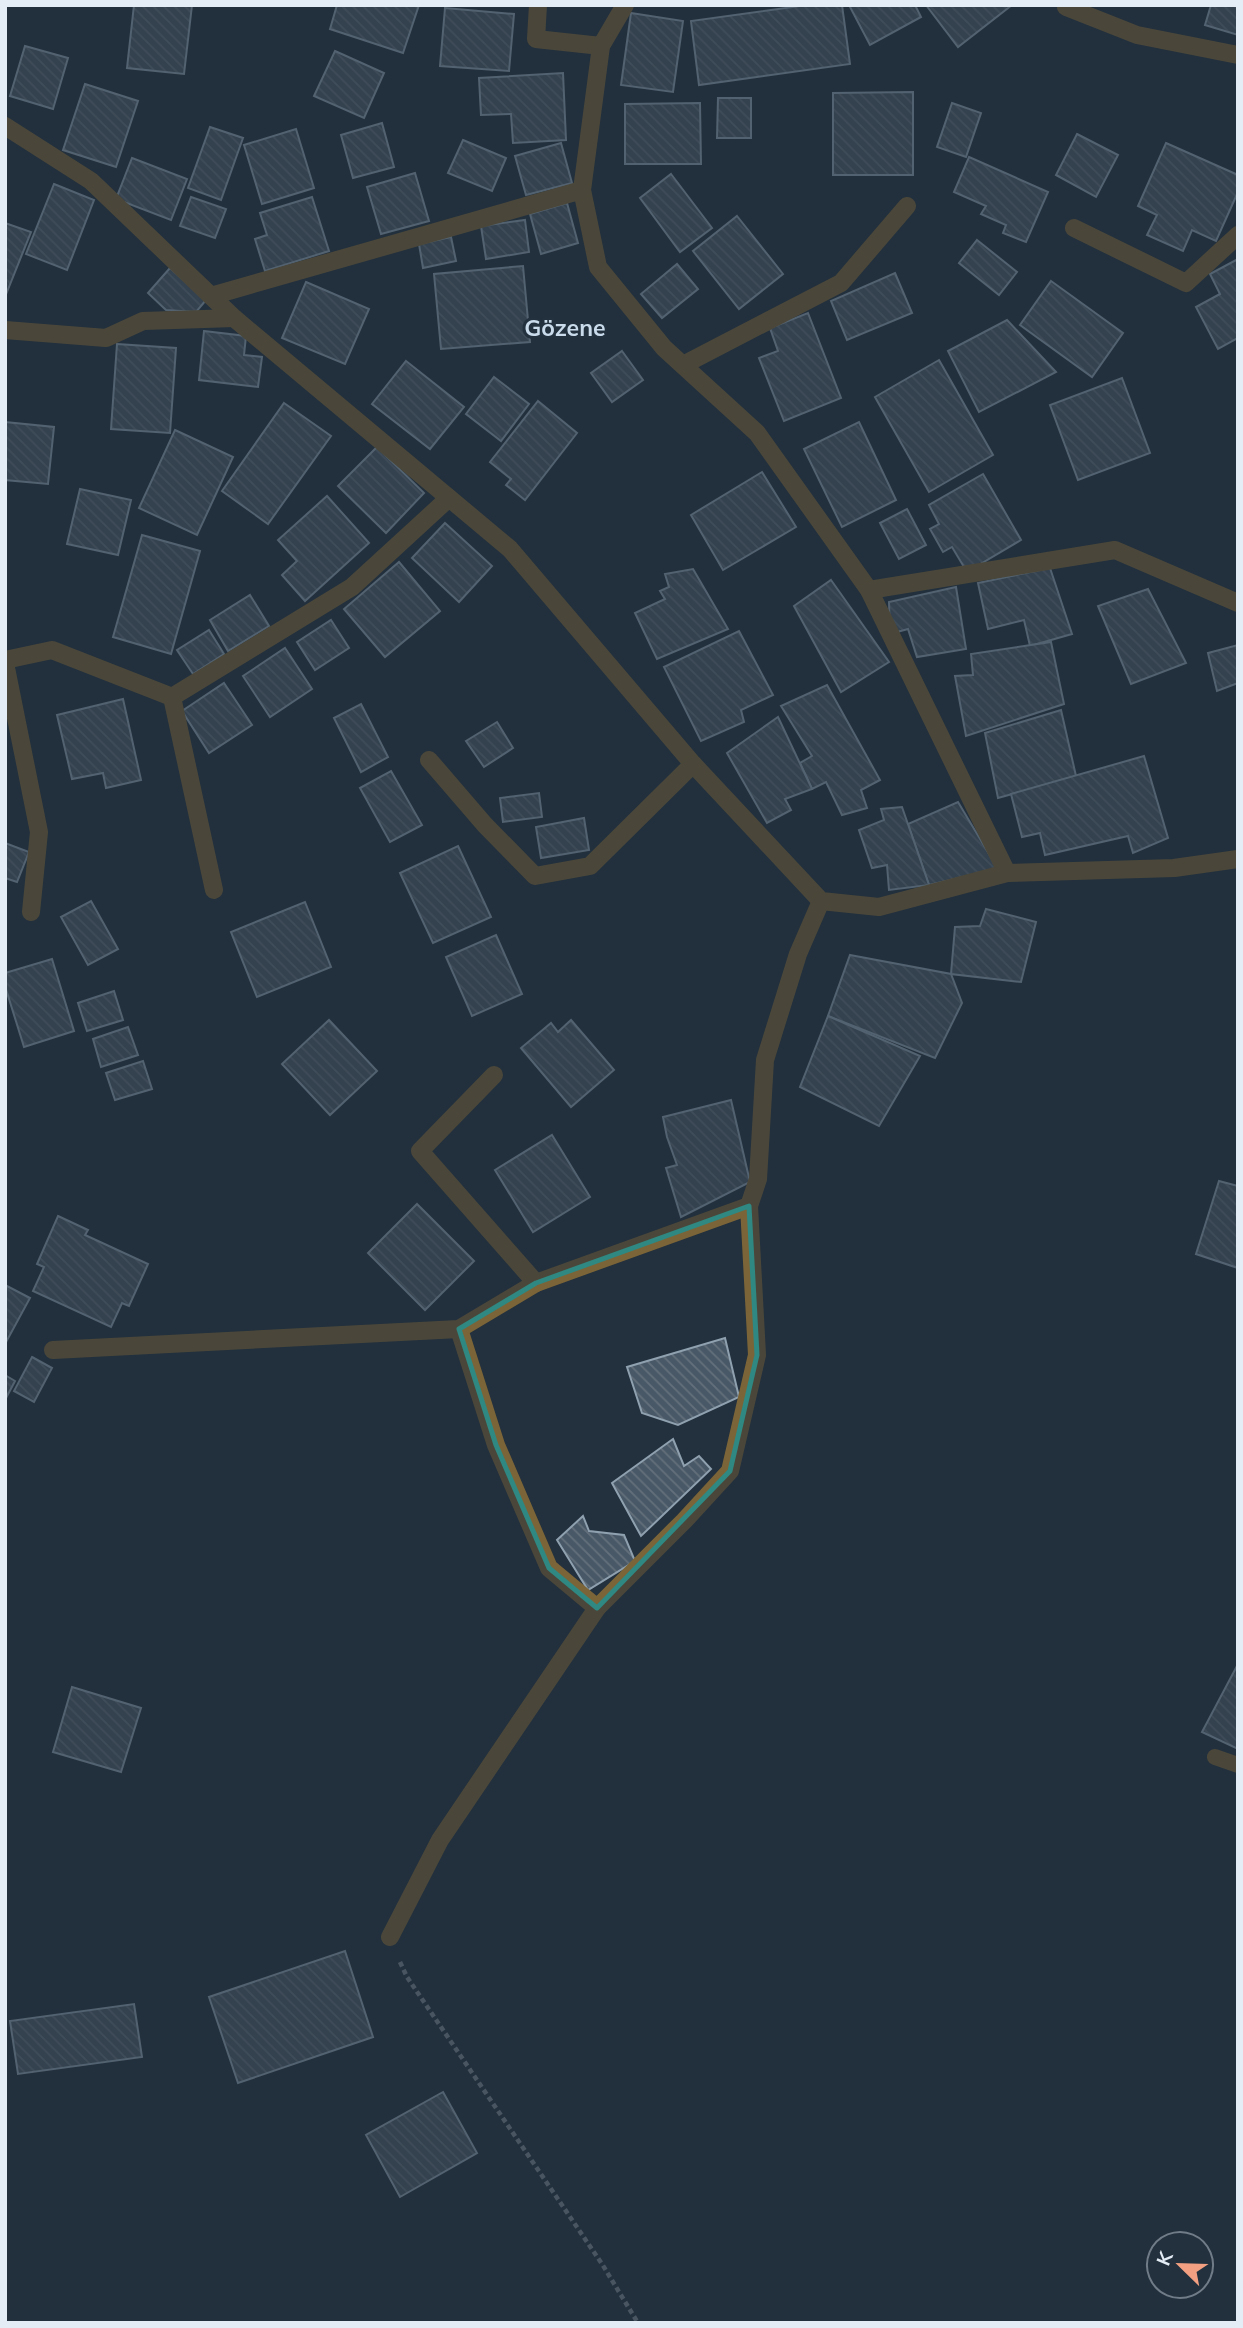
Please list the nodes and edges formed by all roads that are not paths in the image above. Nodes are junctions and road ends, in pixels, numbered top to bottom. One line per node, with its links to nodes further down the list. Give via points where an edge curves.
1 (538, 5): 4 (street, via 536,39)
2 (625, 5): 4 (street)
3 (1066, 7): 5 (street, via 1137,34)
4 (601, 46): 7 (street)
5 (1238, 55)
6 (5, 126): 11 (street, via 91,181)
7 (582, 190): 11 (street); 14 (street, via 598,267)
8 (907, 206): 14 (street, via 841,283)
9 (1074, 228): 10 (street, via 1186,283)
10 (1238, 235)
11 (211, 296): 12 (street)
12 (234, 317): 13 (street, via 143,321 106,338); 15 (street)
13 (5, 330)
14 (683, 365): 16 (street, via 757,433)
15 (449, 498): 19 (street, via 352,587); 21 (street, via 510,549)
16 (869, 590): 17 (street, via 1115,550); 23 (street)
17 (1238, 603)
18 (5, 662): 19 (street, via 52,650); 26 (street, via 39,832)
19 (172, 697): 24 (street)
20 (429, 760): 21 (street, via 535,876 590,866)
21 (693, 765): 25 (street)
22 (1238, 859): 23 (street, via 1174,868)
23 (1007, 873): 25 (street, via 879,907)
24 (214, 890)
25 (821, 901): 28 (street, via 765,1060 758,1179)
26 (31, 912)
27 (494, 1076): 29 (street, via 420,1151)
28 (749, 1206): 29 (street); 32 (street, via 757,1355 730,1471)
29 (537, 1283): 30 (street)
30 (459, 1329): 31 (street); 32 (street, via 496,1445 549,1568)
31 (53, 1350)
32 (597, 1608): 35 (street, via 440,1840)
33 (1215, 1757): 34 (lane)
34 (1238, 1765)
35 (390, 1937)

